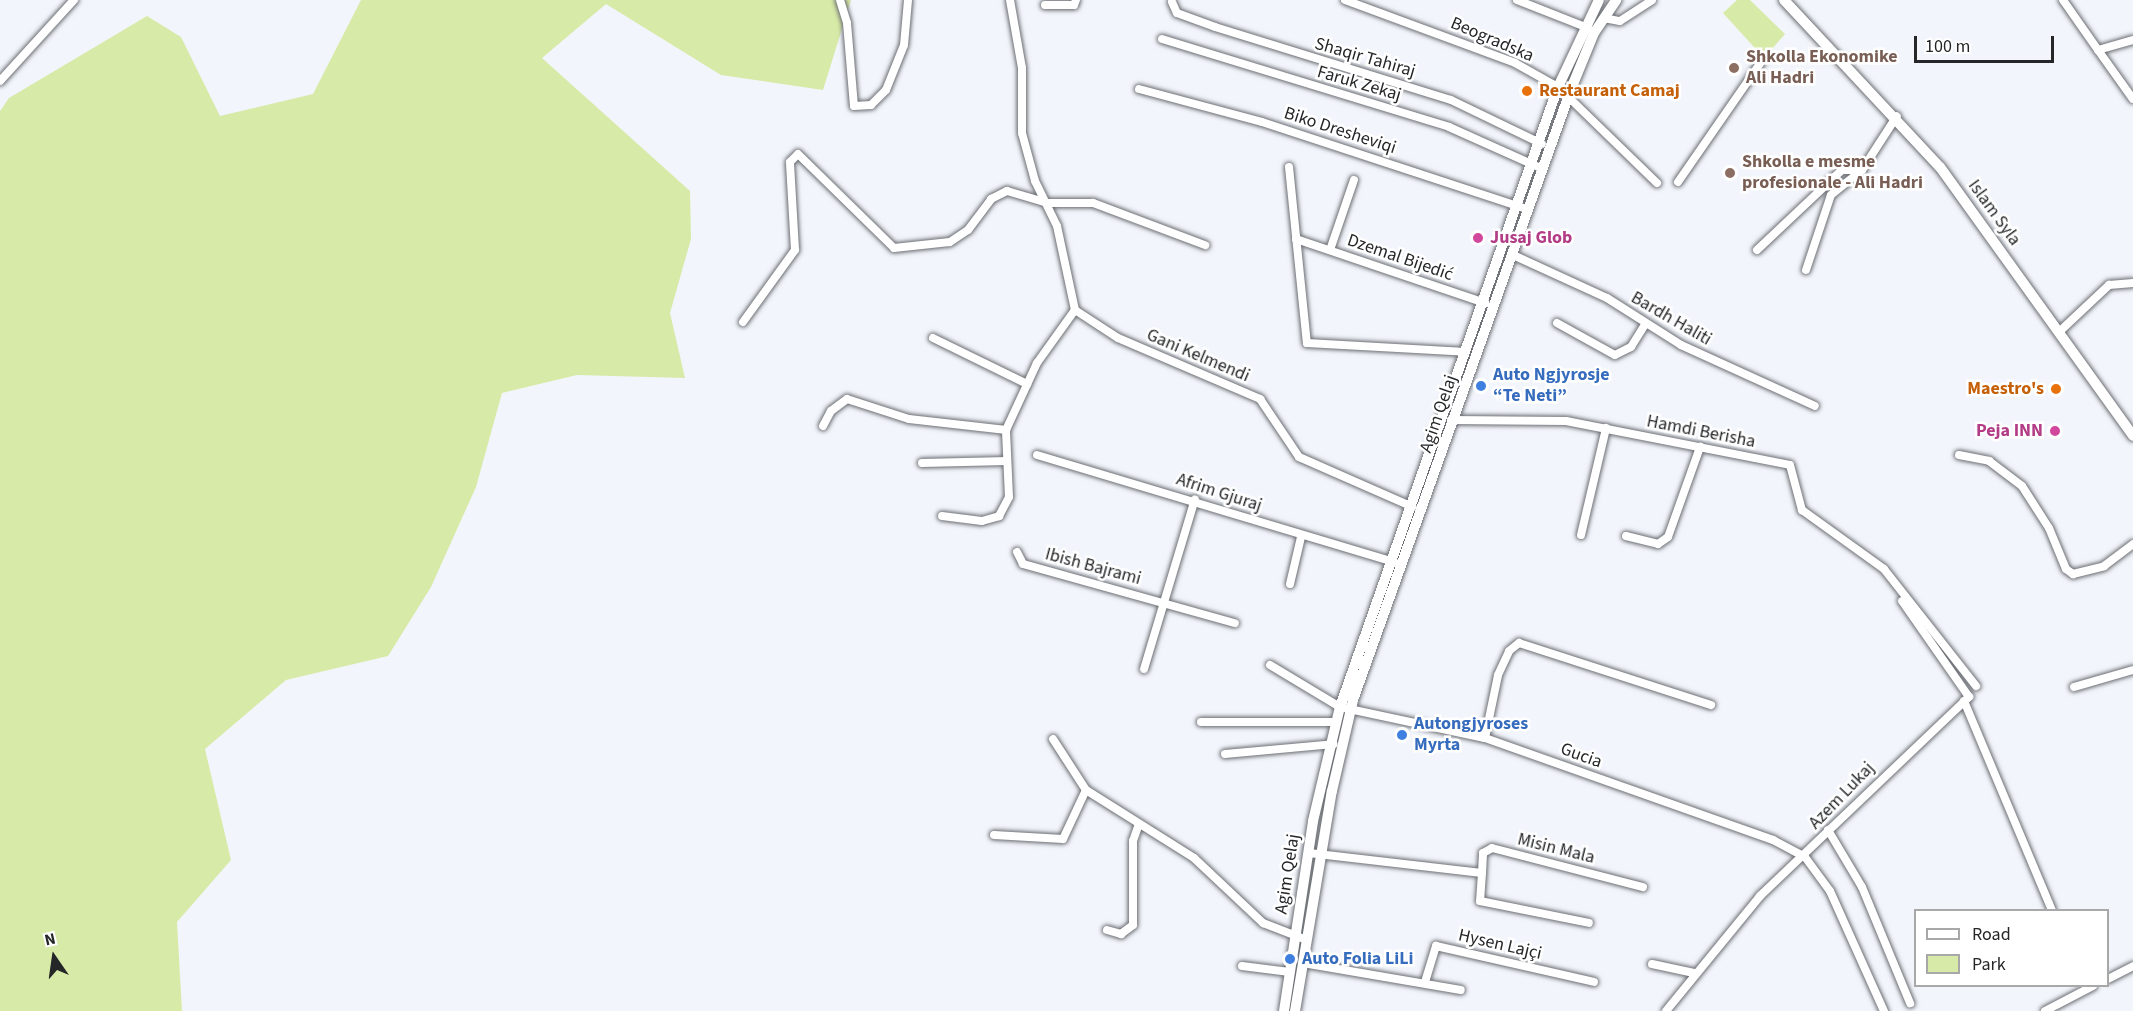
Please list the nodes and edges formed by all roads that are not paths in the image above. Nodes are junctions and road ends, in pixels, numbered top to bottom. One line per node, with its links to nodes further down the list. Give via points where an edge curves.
1 (74, 0): 22 (street)
2 (840, 0): 3 (street, via 847,23 854,106 871,105 886,90 904,45)
3 (908, 0)
4 (1010, 0): 37 (street, via 1022,68 1022,133 1035,181)
5 (1076, 0): 14 (street, via 1074,5)
6 (1345, 0): 23 (street, Beogradska, via 1515,63)
7 (1517, 0): 16 (street)
8 (1599, 0): 16 (main road, Agim Qelaj)
9 (1616, 0): 15 (main road, Agim Qelaj)
10 (1652, 0): 15 (street, via 1620,21)
11 (1784, 0): 27 (main road, Islam Syla)
12 (2062, 0): 20 (street)
13 (1172, 2): 28 (street, Shaqir Tahiraj, via 1176,13 1451,100)
14 (1045, 5)
15 (1604, 18): 17 (main road, Agim Qelaj)
16 (1583, 26): 17 (street); 23 (main road, Agim Qelaj)
17 (1596, 31): 25 (main road, Agim Qelaj)
18 (1162, 39): 30 (street, Faruk Zekaj, via 1449,127)
19 (2133, 40): 20 (street)
20 (2098, 50): 26 (street)
21 (1761, 62): 35 (street)
22 (0, 81)
23 (1558, 87): 25 (street); 28 (main road, Agim Qelaj)
24 (1139, 89): 38 (street, Biko Dresheviqi, via 1262,122)
25 (1569, 96): 29 (main road, Agim Qelaj); 36 (street)
26 (2133, 99)
27 (1897, 116): 33 (street); 53 (main road, Islam Syla)
28 (1539, 142): 29 (street, Shaqir Tahiraj); 30 (main road, Agim Qelaj)
29 (1550, 149): 32 (main road, Agim Qelaj)
30 (1531, 165): 32 (street, Faruk Zekaj); 38 (main road, Agim Qelaj)
31 (1289, 167): 40 (street, Agim Qelaj)
32 (1543, 169): 39 (main road, Agim Qelaj)
33 (1862, 170): 43 (street, via 1842,170); 45 (street, via 1831,195)
34 (1354, 180): 42 (street)
35 (1678, 182)
36 (1656, 183)
37 (1048, 203): 41 (street, via 1093,203); 49 (street); 50 (street, via 1007,191 991,199 968,230 950,242 894,248 798,154 790,162 795,250)
38 (1517, 207): 39 (street, Biko Dresheviqi); 47 (main road, Agim Qelaj)
39 (1529, 210): 44 (main road, Agim Qelaj)
40 (1296, 239): 42 (street, Dzemal Bijedić); 55 (street, Agim Qelaj, via 1307,343)
41 (1205, 245)
42 (1330, 250): 47 (street, Dzemal Bijedić)
43 (1758, 250)
44 (1513, 255): 48 (main road, Agim Qelaj); 52 (street, Bardh Haliti, via 1607,298)
45 (1806, 270)
46 (2133, 283): 53 (street, via 2109,285)
47 (1483, 302): 48 (street, Dzemal Bijedić); 55 (main road, Agim Qelaj)
48 (1495, 306): 59 (main road, Agim Qelaj)
49 (1075, 310): 56 (street); 70 (street, Gani Kelmendi, via 1118,338 1260,399 1299,457)
50 (743, 322)
51 (1557, 323): 52 (street, via 1616,355 1631,348)
52 (1645, 325): 57 (street, Bardh Haliti)
53 (2060, 333): 63 (main road, Islam Syla)
54 (933, 338): 56 (street)
55 (1466, 352): 58 (main road, Agim Qelaj)
56 (1027, 384): 62 (street)
57 (1815, 406)
58 (1442, 419): 59 (street, Hamdi Berisha); 70 (main road, Agim Qelaj)
59 (1455, 420): 61 (street, Hamdi Berisha, via 1532,418); 71 (main road, Agim Qelaj)
60 (823, 426): 62 (street, via 831,411 847,399 909,419)
61 (1606, 428): 64 (street, Hamdi Berisha); 73 (street)
62 (1006, 430): 67 (street)
63 (2133, 436)
64 (1700, 447): 74 (street, via 1668,537 1658,544); 87 (street, Hamdi Berisha, via 1790,465 1802,510 1884,569)
65 (1037, 455): 69 (street, Afrim Gjuraj)
66 (1959, 455): 76 (street, via 1989,461 2022,486 2035,501 2066,569 2073,574 2104,566)
67 (1006, 461): 68 (street); 72 (street, via 1009,497 999,516 982,521)
68 (922, 463)
69 (1195, 499): 75 (street, Afrim Gjuraj); 82 (street)
70 (1410, 506): 71 (street, Gani Kelmendi); 78 (main road, Agim Qelaj)
71 (1423, 510): 79 (main road, Agim Qelaj)
72 (942, 516)
73 (1581, 535)
74 (1626, 536)
75 (1301, 537): 78 (street, Afrim Gjuraj); 80 (street)
76 (2133, 544)
77 (1017, 552): 82 (street, Ibish Bajrami, via 1023,564)
78 (1391, 561): 79 (street, Afrim Gjuraj); 91 (main road, Agim Qelaj)
79 (1403, 565): 92 (main road, Agim Qelaj)
80 (1290, 584)
81 (1902, 601): 89 (street, via 1970,694)
82 (1168, 604): 83 (street, Ibish Bajrami); 85 (street)
83 (1235, 623)
84 (1270, 665): 91 (street)
85 (1144, 669)
86 (2133, 670): 88 (street)
87 (1976, 686)
88 (2074, 687)
89 (1964, 701): 102 (street, Azem Lukaj); 111 (street)
90 (1711, 705): 95 (street, via 1519,643 1509,651 1498,675)
91 (1340, 707): 92 (street, Gucia); 94 (main road, Agim Qelaj)
92 (1351, 709): 95 (street, Gucia); 98 (main road, Agim Qelaj)
93 (1201, 722): 94 (street)
94 (1336, 722): 97 (main road, Agim Qelaj)
95 (1485, 738): 106 (street, Gucia, via 1773,840)
96 (1053, 739): 100 (street)
97 (1331, 744): 98 (street); 99 (street); 104 (main road, Agim Qelaj)
98 (1343, 744): 105 (main road, Agim Qelaj)
99 (1225, 754)
100 (1086, 790): 101 (street); 103 (street, via 1063,839)
101 (1139, 824): 113 (street, via 1133,850 1133,925 1121,934); 114 (street, via 1194,858 1263,923)
102 (1828, 830): 106 (street, Azem Lukaj); 127 (street, via 1862,887)
103 (994, 835)
104 (1309, 853): 105 (street); 108 (main road, Agim Qelaj)
105 (1321, 855): 107 (street); 109 (main road, Agim Qelaj)
106 (1805, 857): 121 (street, Azem Lukaj, via 1760,896); 131 (street, via 1830,891)
107 (1482, 873): 110 (street, Misin Mala, via 1483,853 1492,848); 112 (street, Misin Mala, via 1480,901)
108 (1304, 880): 109 (main road); 114 (main road, Agim Qelaj)
109 (1316, 882): 115 (main road, Agim Qelaj)
110 (1643, 886)
111 (2052, 909)
112 (1589, 923)
113 (1107, 930)
114 (1295, 938): 115 (street); 120 (main road, Agim Qelaj)
115 (1307, 940): 116 (main road, Agim Qelaj)
116 (1303, 963): 123 (street); 129 (main road, Agim Qelaj)
117 (1652, 964): 121 (street)
118 (1242, 966): 120 (street)
119 (2133, 966): 122 (street)
120 (1290, 972): 128 (main road, Agim Qelaj)
121 (1694, 973): 130 (street, Azem Lukaj)
122 (2109, 978)
123 (1425, 982): 124 (street, Hysen Lajçi, via 1436,946); 126 (street)
124 (1594, 982)
125 (2084, 987): 132 (street)
126 (1461, 990)
127 (1910, 1003)
128 (1284, 1011)
129 (1295, 1011)
130 (1666, 1011)
131 (1884, 1011)
132 (2045, 1011)

